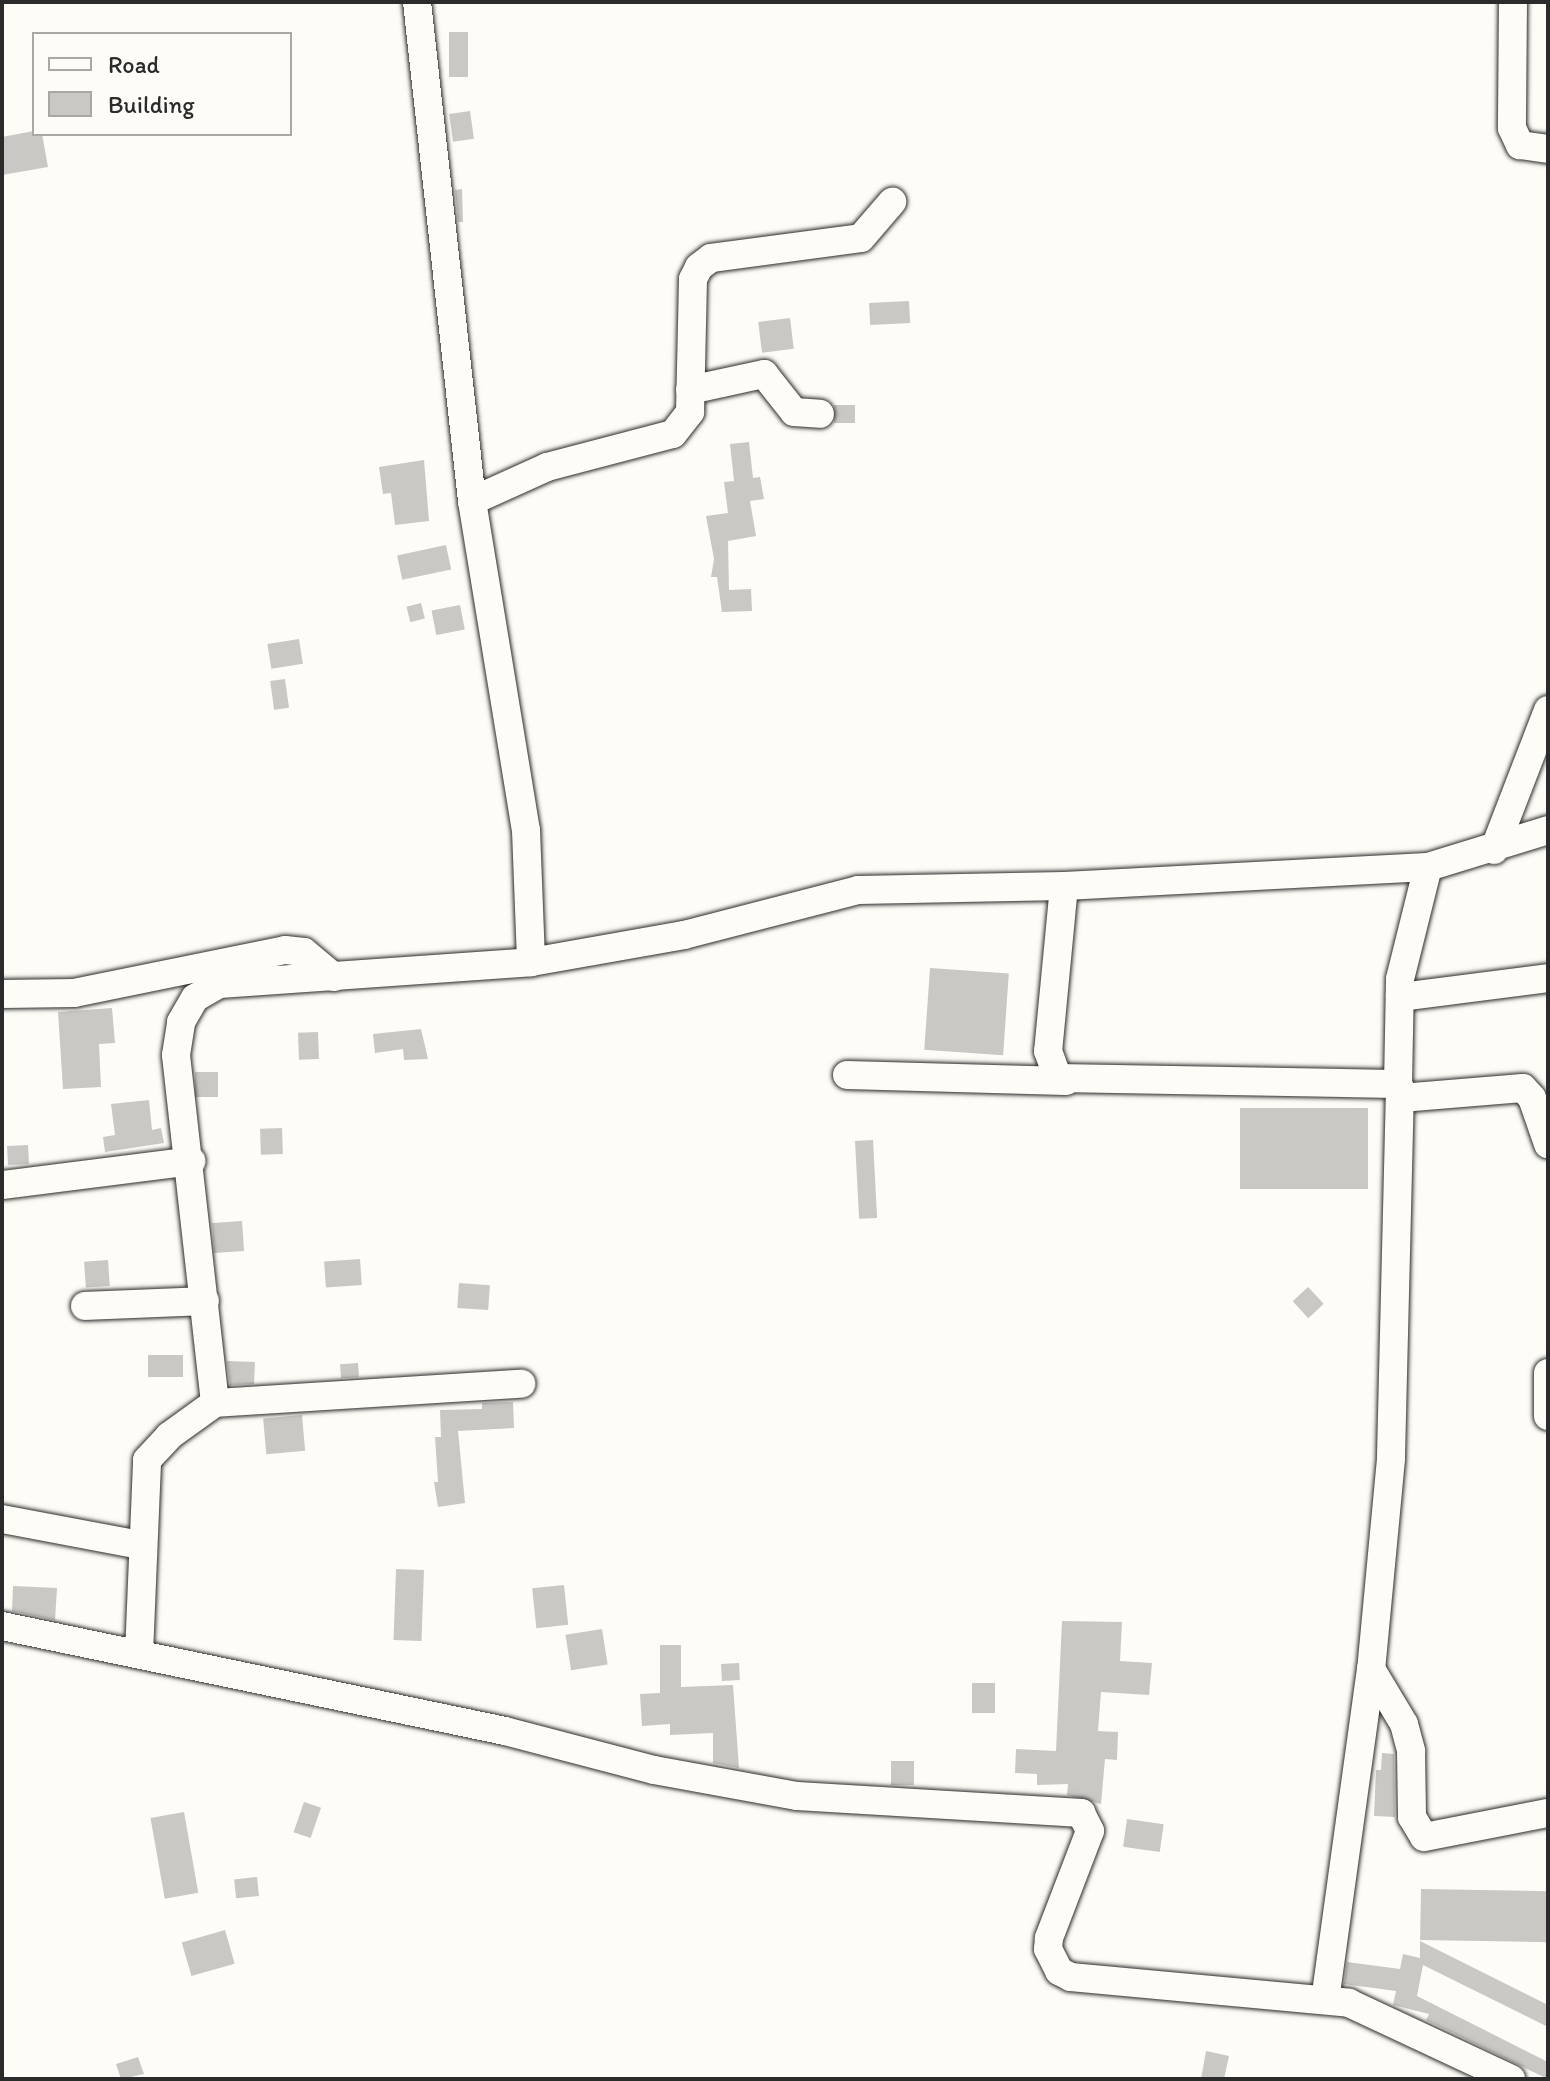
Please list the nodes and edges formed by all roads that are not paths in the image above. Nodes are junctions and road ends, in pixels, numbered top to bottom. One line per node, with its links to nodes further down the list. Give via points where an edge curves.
1 (417, 2): 7 (street)
2 (1513, 2): 3 (street, via 1512,128 1520,145)
3 (1548, 149)
4 (892, 202): 5 (street, via 861,238 711,258 699,267 693,279)
5 (690, 390): 6 (street, via 764,374 794,412); 7 (street, via 690,412 673,434 547,467)
6 (820, 414)
7 (472, 501): 13 (street, via 526,830)
8 (1548, 710): 10 (street)
9 (1548, 830): 10 (street)
10 (1494, 850): 11 (street)
11 (1428, 867): 12 (street); 17 (street, via 1411,923)
12 (1064, 886): 13 (street, via 858,890 684,935); 19 (street, via 1048,1051 1052,1072)
13 (531, 962): 14 (street)
14 (334, 977): 16 (street, via 304,952 285,950 74,993); 22 (street, via 219,984 195,998 181,1022 176,1055)
15 (1548, 978): 17 (street)
16 (2, 994)
17 (1400, 997): 20 (street)
18 (847, 1075): 19 (street)
19 (1066, 1081): 20 (street)
20 (1400, 1092): 21 (street, via 1523,1088 1532,1098); 34 (street, via 1391,1459)
21 (1548, 1144)
22 (191, 1161): 23 (street); 24 (street)
23 (2, 1185)
24 (205, 1301): 25 (street); 28 (street)
25 (85, 1306)
26 (1548, 1373): 29 (street)
27 (521, 1384): 28 (street)
28 (215, 1403): 31 (street, via 169,1436 147,1460)
29 (1548, 1416)
30 (2, 1519): 31 (street)
31 (140, 1545): 33 (street)
32 (2, 1626): 33 (street)
33 (139, 1654): 36 (street, via 505,1731 654,1770 797,1796 1081,1813 1090,1831 1049,1938 1048,1949 1059,1971 1071,1977)
34 (1371, 1669): 35 (street, via 1404,1724 1411,1751 1412,1817 1424,1837); 36 (street)
35 (1548, 1813)
36 (1325, 1999): 37 (street, via 1366,2008)
37 (1511, 2079)

